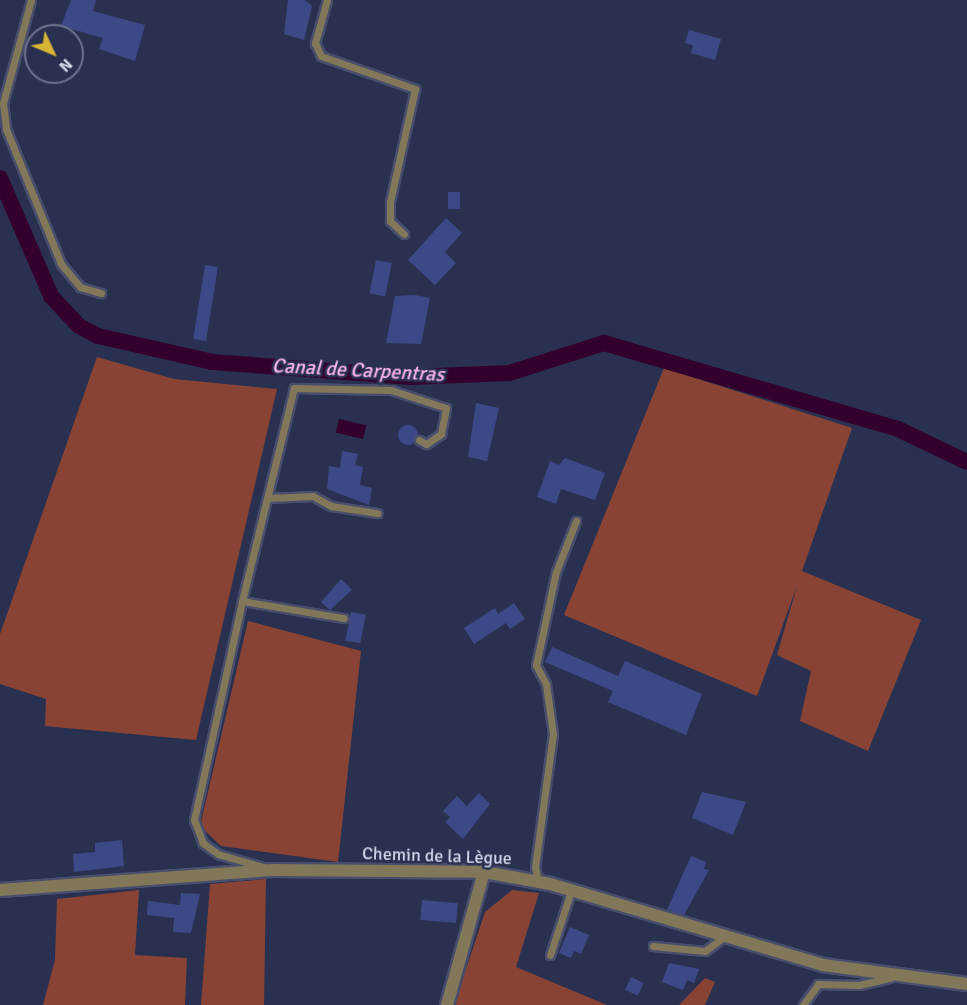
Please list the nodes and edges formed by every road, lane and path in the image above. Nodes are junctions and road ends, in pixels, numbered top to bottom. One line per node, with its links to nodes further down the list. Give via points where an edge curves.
1 (31, 0): 4 (lane, via 3,103 6,129 61,264 80,287)
2 (327, 0): 3 (lane, via 315,43 321,56 416,89 390,202 390,221)
3 (404, 234)
4 (101, 293)
5 (419, 440): 6 (lane, via 426,444 441,434 447,408 391,390 294,388)
6 (267, 498): 7 (lane, via 313,496 331,506); 9 (lane)
7 (377, 513)
8 (576, 521): 13 (lane, via 556,572 536,665 546,684 553,734 535,867)
9 (243, 601): 10 (lane); 11 (lane, via 194,820 203,843 218,854)
10 (344, 618)
11 (272, 870): 12 (street, Chemin de la Lègue); 14 (street, Chemin de la Lègue)
12 (484, 872): 13 (street, Chemin de la Lègue); 21 (street)
13 (538, 882): 15 (street, Chemin de la Lègue)
14 (0, 890)
15 (571, 891): 16 (street, Chemin de la Lègue); 18 (lane)
16 (722, 938): 17 (lane, via 705,951); 19 (street, Chemin de la Lègue)
17 (653, 946)
18 (550, 955)
19 (890, 978): 20 (street, Chemin de la Lègue); 22 (lane, via 859,985 818,984)
20 (967, 984)
21 (447, 1005)
22 (803, 1005)

